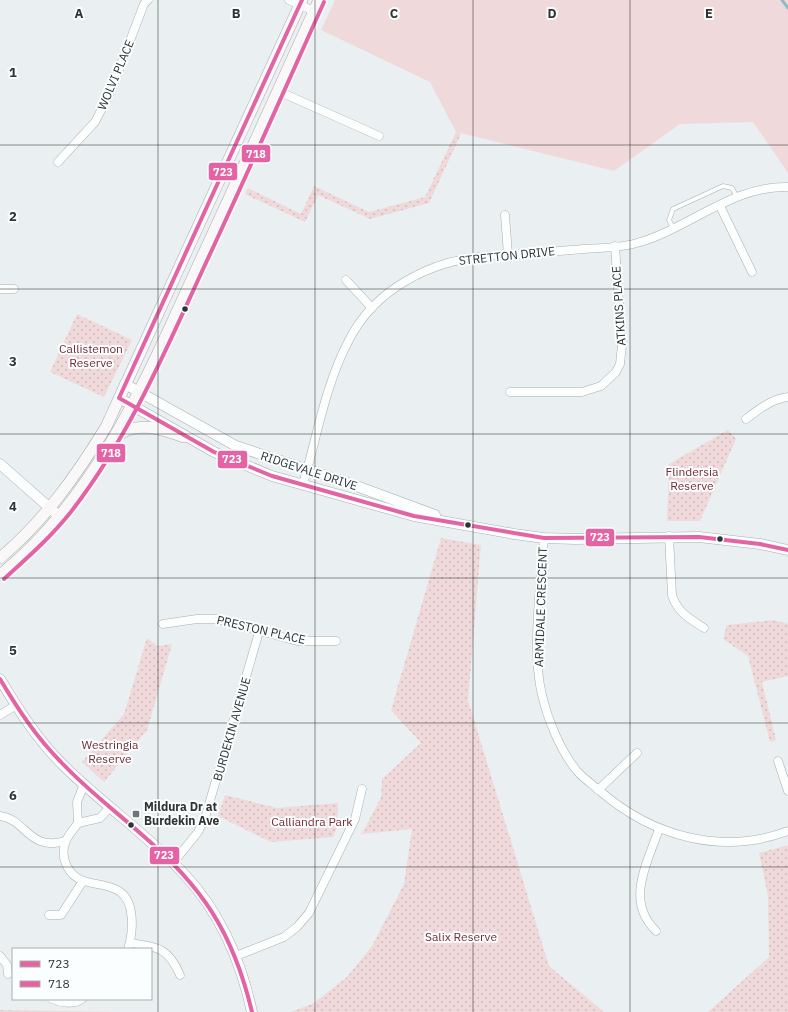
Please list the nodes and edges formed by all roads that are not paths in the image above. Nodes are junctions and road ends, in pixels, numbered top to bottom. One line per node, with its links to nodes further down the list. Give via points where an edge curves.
1 (148, 0): 7 (street, WOLVI PLACE, via 144,4 110,93 95,122)
2 (319, 0): 4 (main road)
3 (297, 2): 4 (street); 20 (main road)
4 (314, 11): 5 (main road)
5 (278, 91): 6 (street); 21 (main road)
6 (379, 136)
7 (58, 162)
8 (788, 187): 9 (street, STRETTON DRIVE, via 762,189)
9 (737, 197): 10 (street, STRETTON DRIVE); 12 (lane, via 732,188 723,186 673,209 669,220)
10 (720, 206): 12 (street, STRETTON DRIVE); 15 (street)
11 (505, 215): 14 (street)
12 (672, 228): 13 (street, STRETTON DRIVE, via 637,243)
13 (615, 246): 14 (street, STRETTON DRIVE); 22 (street, ATKINS PLACE, via 622,346 620,364 616,372 601,386 587,391)
14 (508, 255): 19 (street, STRETTON DRIVE, via 448,262 405,281)
15 (752, 272)
16 (346, 280): 19 (street)
17 (0, 289): 18 (street)
18 (14, 289)
19 (372, 308): 30 (street, STRETTON DRIVE, via 357,326 340,358)
20 (125, 384): 21 (street, RIDGEVALE DRIVE); 24 (main road)
21 (140, 391): 25 (main road); 30 (street, RIDGEVALE DRIVE, via 236,446)
22 (510, 392)
23 (788, 397): 26 (street, via 763,406)
24 (119, 398): 25 (street, RIDGEVALE DRIVE); 32 (main road, via 106,427 84,464)
25 (133, 404): 27 (street, RIDGEVALE DRIVE); 28 (main road)
26 (746, 419)
27 (184, 437): 28 (main road, via 159,428 138,427 125,429); 31 (street, RIDGEVALE DRIVE, via 258,470)
28 (114, 438): 33 (main road, via 87,482)
29 (0, 464): 32 (street)
30 (307, 470): 31 (street, STRETTON DRIVE); 34 (street, RIDGEVALE DRIVE)
31 (303, 484): 34 (street, RIDGEVALE DRIVE, via 414,516)
32 (51, 508): 33 (street); 38 (main road)
33 (60, 518): 39 (main road)
34 (457, 524): 36 (street, RIDGEVALE DRIVE)
35 (669, 536): 36 (street, RIDGEVALE DRIVE, via 616,539); 37 (street, RIDGEVALE DRIVE, via 734,540); 41 (street, via 672,595 675,603 686,616)
36 (544, 538): 51 (street, ARMIDALE CRESCENT, via 538,645 538,673 542,694 547,714 565,751 577,771)
37 (788, 550)
38 (0, 558)
39 (0, 575)
40 (163, 624): 42 (street, PRESTON PLACE, via 192,619 217,619)
41 (704, 628)
42 (259, 632): 43 (street, PRESTON PLACE, via 297,641); 59 (street, BURDEKIN AVENUE, via 205,818 198,832)
43 (336, 641)
44 (0, 679): 45 (street)
45 (16, 705): 46 (street); 49 (street, via 42,741)
46 (0, 715)
47 (637, 753): 51 (street)
48 (778, 761): 52 (street)
49 (84, 784): 53 (street); 55 (street, via 76,802)
50 (362, 789): 64 (street, via 355,819 309,913 284,937)
51 (598, 790): 56 (street, ARMIDALE CRESCENT, via 633,816)
52 (788, 791)
53 (110, 807): 55 (street, via 100,818); 59 (street)
54 (0, 816): 58 (street, via 7,817 36,841)
55 (78, 823): 58 (street)
56 (659, 829): 57 (street, ARMIDALE CRESCENT, via 713,842 761,839); 62 (street, via 639,899 642,913)
57 (788, 832)
58 (65, 841): 60 (street, via 64,862 72,875)
59 (173, 863): 64 (street, via 197,888 213,911)
60 (83, 881): 61 (street, via 61,915); 63 (street, via 108,886 120,892 129,903 132,922)
61 (49, 915)
62 (656, 932)
63 (129, 946): 67 (street, via 155,946 167,953)
64 (236, 956): 70 (street)
65 (1, 958): 66 (street, via 7,966)
66 (7, 974)
67 (180, 975)
68 (56, 1000): 69 (street, via 67,1003)
69 (81, 1000)
70 (252, 1012)

